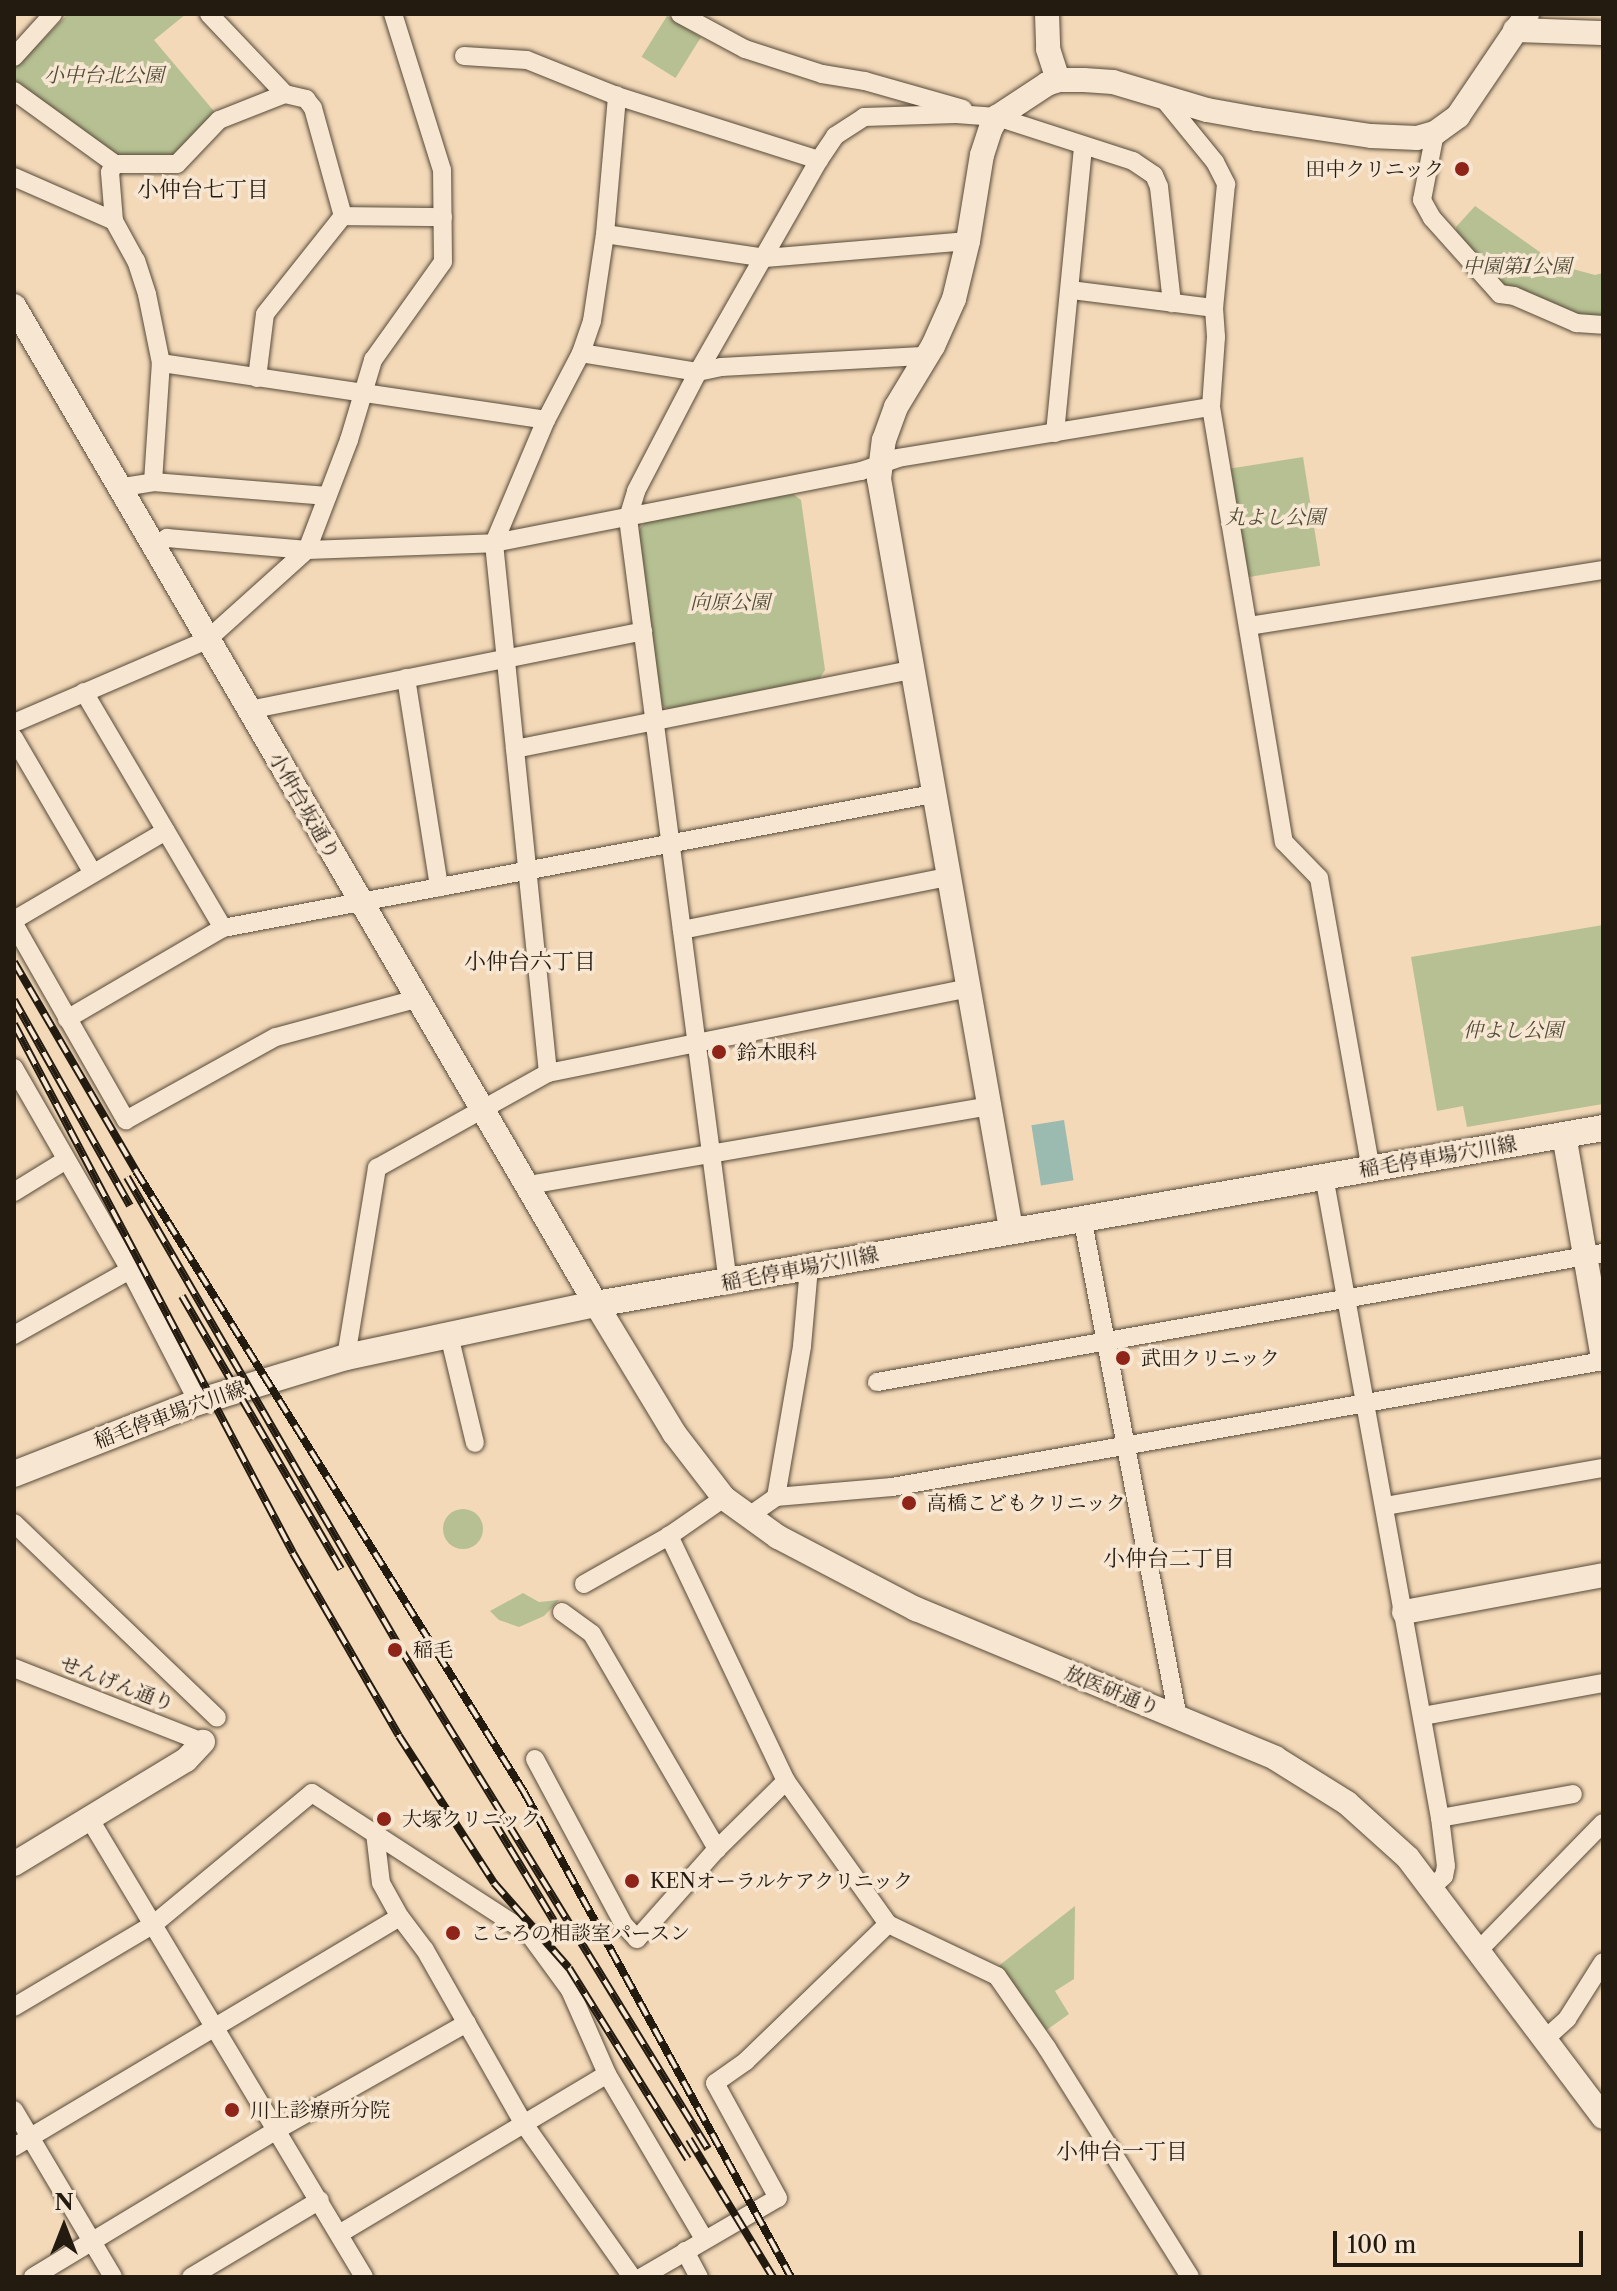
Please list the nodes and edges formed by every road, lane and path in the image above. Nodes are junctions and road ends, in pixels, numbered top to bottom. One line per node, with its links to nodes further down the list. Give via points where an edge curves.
1 (53, 14): 10 (street)
2 (209, 14): 13 (street)
3 (393, 14): 24 (street, via 442,170)
4 (680, 14): 6 (street)
5 (1047, 14): 11 (street, via 1048,49)
6 (704, 21): 16 (street, via 745,49 822,74 958,105)
7 (1521, 22): 8 (street); 18 (street, via 1458,116)
8 (1603, 33)
9 (464, 56): 14 (street, via 527,60)
10 (14, 57)
11 (1058, 80): 15 (street, via 1113,82); 17 (street)
12 (14, 91): 21 (street)
13 (285, 94): 21 (street, via 219,120 177,164); 23 (street, via 306,99 313,108)
14 (617, 96): 20 (street); 26 (street)
15 (1162, 97): 18 (street, via 1257,119 1371,136 1417,138); 32 (street, via 1215,162 1226,184)
16 (972, 115): 17 (street); 20 (street, via 864,117 835,136)
17 (997, 117): 19 (street); 27 (street, via 982,155)
18 (1435, 133): 33 (street, via 1422,200 1432,218 1500,294 1576,323)
19 (1083, 146): 29 (street); 30 (street, via 1133,161 1154,175 1161,196)
20 (819, 160): 28 (street)
21 (115, 164): 25 (street, via 109,198)
22 (14, 177): 25 (street)
23 (343, 216): 24 (street); 38 (street, via 265,314)
24 (443, 217): 39 (street, via 443,262 373,360)
25 (114, 221): 36 (street, via 147,294)
26 (605, 234): 28 (street); 34 (street, via 596,302)
27 (968, 241): 28 (street); 35 (street, via 954,299)
28 (765, 258): 37 (street)
29 (1071, 290): 30 (street); 42 (street)
30 (1172, 303): 32 (street)
31 (14, 306): 45 (street, 小仲台坂通り)
32 (1214, 308): 40 (street)
33 (1603, 325)
34 (581, 353): 37 (street); 41 (street)
35 (927, 356): 37 (street); 43 (street, via 896,407)
36 (161, 363): 38 (street); 44 (street)
37 (698, 372): 47 (street, via 636,491)
38 (257, 378): 39 (street)
39 (362, 393): 41 (street); 46 (street)
40 (1211, 407): 42 (street); 52 (street)
41 (546, 420): 48 (street)
42 (1055, 433): 43 (street)
43 (880, 462): 47 (street, via 861,471); 56 (street, via 882,511)
44 (153, 482): 45 (street); 46 (street)
45 (117, 488): 49 (street, 小仲台坂通り)
46 (327, 496): 50 (street)
47 (628, 518): 48 (street); 53 (street)
48 (494, 543): 50 (street); 55 (street)
49 (153, 547): 50 (street, via 167,538); 54 (street, 小仲台坂通り)
50 (307, 550): 54 (street)
51 (1603, 570): 52 (street)
52 (1249, 626): 87 (street, via 1284,842 1319,878)
53 (643, 631): 55 (street); 60 (street)
54 (207, 640): 58 (street); 59 (street, 小仲台坂通り)
55 (506, 658): 57 (street); 63 (street)
56 (911, 670): 60 (street); 64 (street)
57 (406, 678): 59 (street); 70 (street)
58 (84, 692): 61 (street); 65 (street)
59 (249, 710): 71 (street, 小仲台坂通り)
60 (655, 721): 63 (street); 66 (street)
61 (14, 723)
62 (14, 738): 68 (street)
63 (515, 749): 67 (street)
64 (933, 794): 66 (street); 69 (street)
65 (166, 831): 68 (street); 73 (street)
66 (671, 843): 67 (street); 74 (street)
67 (528, 871): 70 (street); 80 (street)
68 (93, 873): 72 (street)
69 (948, 877): 74 (street); 75 (street)
70 (439, 887): 71 (street)
71 (360, 902): 73 (street); 76 (street, 小仲台坂通り)
72 (14, 922): 77 (street)
73 (223, 928): 77 (street)
74 (682, 930): 78 (street)
75 (968, 988): 78 (street); 81 (street)
76 (416, 999): 77 (street, via 276,1037 126,1120); 82 (street, 小仲台坂通り)
77 (67, 1019)
78 (696, 1041): 80 (street); 85 (street)
79 (14, 1068): 86 (street)
80 (548, 1073): 82 (street)
81 (989, 1106): 85 (street); 92 (street)
82 (483, 1111): 89 (street, 小仲台坂通り); 102 (street, via 377,1168)
83 (1603, 1128): 84 (main road, 稲毛停車場穴川線)
84 (1564, 1135): 87 (main road, 稲毛停車場穴川線); 93 (street)
85 (711, 1153): 89 (street); 96 (street)
86 (66, 1160): 90 (street); 95 (street)
87 (1371, 1169): 88 (main road, 稲毛停車場穴川線)
88 (1324, 1176): 91 (main road, 稲毛停車場穴川線); 97 (street)
89 (528, 1185): 98 (street, 小仲台坂通り)
90 (14, 1192)
91 (1082, 1217): 92 (main road, 稲毛停車場穴川線); 101 (street)
92 (1011, 1229): 94 (main road, 稲毛停車場穴川線)
93 (1594, 1255): 97 (street); 103 (street)
94 (809, 1267): 96 (main road, 稲毛停車場穴川線); 111 (street, via 802,1346)
95 (130, 1270): 99 (street); 105 (street)
96 (728, 1283): 98 (main road, 稲毛停車場穴川線)
97 (1347, 1298): 101 (street); 106 (street)
98 (596, 1304): 100 (main road, 稲毛停車場穴川線); 112 (street, 放医研通り, via 674,1433)
99 (14, 1335)
100 (449, 1335): 102 (main road, 稲毛停車場穴川線); 107 (street)
101 (1104, 1341): 104 (street); 108 (street)
102 (346, 1357): 105 (main road, 稲毛停車場穴川線)
103 (1603, 1360): 106 (street)
104 (877, 1382)
105 (198, 1402): 110 (main road, 稲毛停車場穴川線)
106 (1366, 1403): 108 (street); 113 (street)
107 (475, 1443)
108 (1124, 1446): 111 (street, via 892,1487); 125 (street)
109 (1603, 1468): 113 (street)
110 (14, 1474)
111 (776, 1497): 114 (street)
112 (724, 1498): 114 (street, 放医研通り); 116 (street)
113 (1385, 1506): 120 (street)
114 (749, 1516): 125 (street, 放医研通り, via 778,1537 916,1609)
115 (14, 1523): 124 (street)
116 (669, 1536): 118 (street); 128 (street)
117 (1603, 1575): 120 (street)
118 (584, 1584)
119 (562, 1612): 134 (street, via 592,1634)
120 (1404, 1612): 123 (street)
121 (14, 1668): 126 (street, せんげん通り)
122 (1603, 1683): 123 (street)
123 (1423, 1716): 131 (street)
124 (217, 1718)
125 (1178, 1718): 136 (street, 放医研通り, via 1275,1758 1347,1803)
126 (203, 1742): 130 (street, via 186,1760)
127 (535, 1759): 134 (street, via 624,1925 637,1939)
128 (786, 1781): 134 (street); 139 (street)
129 (1573, 1794): 131 (street)
130 (89, 1818): 135 (street); 138 (street)
131 (1440, 1818): 136 (street, via 1446,1866)
132 (1603, 1823): 140 (street)
133 (375, 1833): 137 (street, via 381,1883); 138 (street, via 312,1793); 146 (street, via 529,1934 570,1990)
134 (717, 1849)
135 (14, 1864)
136 (1432, 1887): 140 (street, 放医研通り)
137 (400, 1917): 143 (street); 144 (street)
138 (154, 1924): 142 (street); 144 (street)
139 (888, 1924): 155 (street, via 746,2061 715,2083 778,2198); 165 (street, via 997,1976)
140 (1478, 1951): 145 (street, 放医研通り)
141 (1603, 1962): 145 (street, via 1567,2019)
142 (14, 2007)
143 (467, 2023): 149 (street); 150 (street)
144 (214, 2028): 150 (street); 151 (street)
145 (1545, 2039): 148 (street, 放医研通り)
146 (607, 2074): 149 (street); 155 (street)
147 (14, 2110): 151 (street)
148 (1603, 2117)
149 (524, 2124): 154 (street); 162 (street)
150 (277, 2130): 153 (street); 156 (street)
151 (31, 2137): 152 (street); 156 (street)
152 (14, 2147)
153 (320, 2200): 154 (street); 160 (street)
154 (339, 2234): 161 (street)
155 (704, 2239): 157 (street)
156 (91, 2242): 158 (street); 159 (street)
157 (685, 2251): 163 (street); 164 (street)
158 (33, 2277)
159 (113, 2277)
160 (191, 2277)
161 (364, 2277)
162 (632, 2277)
163 (642, 2277)
164 (699, 2277)
165 (1190, 2277)

